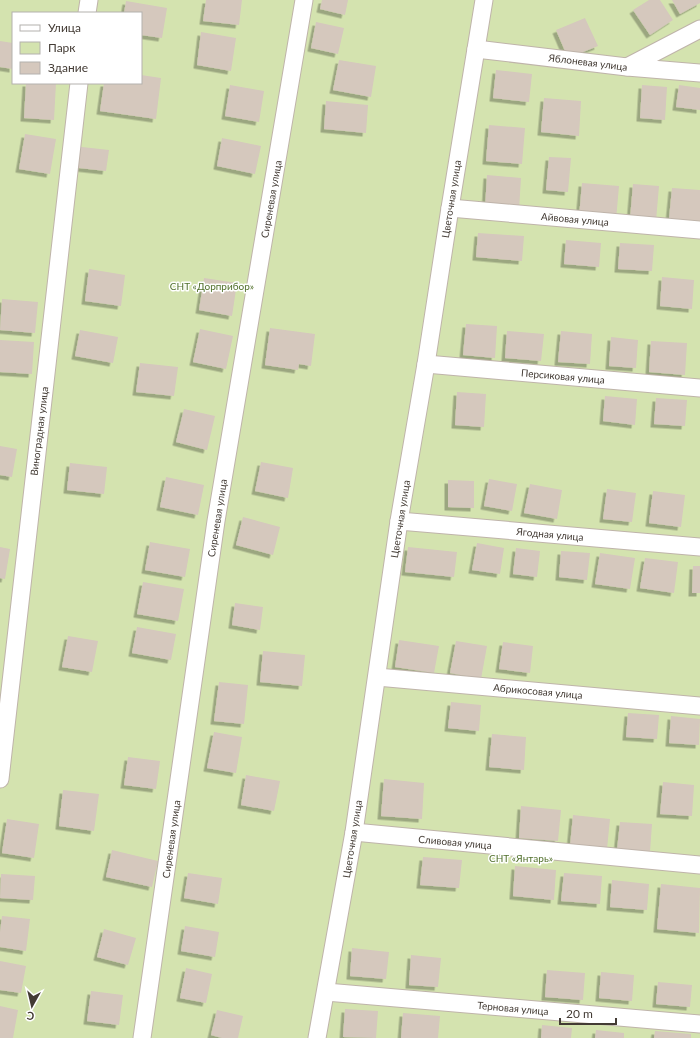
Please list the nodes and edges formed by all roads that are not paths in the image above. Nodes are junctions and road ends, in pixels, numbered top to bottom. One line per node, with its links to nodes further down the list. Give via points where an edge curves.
1 (89, 0): 4 (street)
2 (304, 0): 23 (street, Сиреневая улица, via 216,521)
3 (484, 0): 6 (street, Цветочная улица)
4 (87, 12)
5 (700, 29): 7 (street)
6 (476, 49): 7 (street, Яблоневая улица); 10 (street, Цветочная улица)
7 (626, 67): 8 (street, Яблоневая улица)
8 (700, 73)
9 (79, 84): 18 (street, Виноградная улица)
10 (450, 208): 11 (street, Айвовая улица); 12 (street, Цветочная улица)
11 (700, 230)
12 (426, 364): 13 (street, Персиковая улица); 14 (street, Цветочная улица)
13 (700, 388)
14 (399, 521): 15 (street, Ягодная улица); 16 (street, Цветочная улица)
15 (700, 547)
16 (377, 677): 17 (street, Абрикосовая улица); 19 (street, Цветочная улица)
17 (700, 706)
18 (0, 778)
19 (354, 832): 20 (street, Сливовая улица); 21 (street, Цветочная улица)
20 (700, 865)
21 (326, 992): 22 (street, Терновая улица); 24 (street, Цветочная улица)
22 (700, 1024)
23 (142, 1038)
24 (317, 1038)

